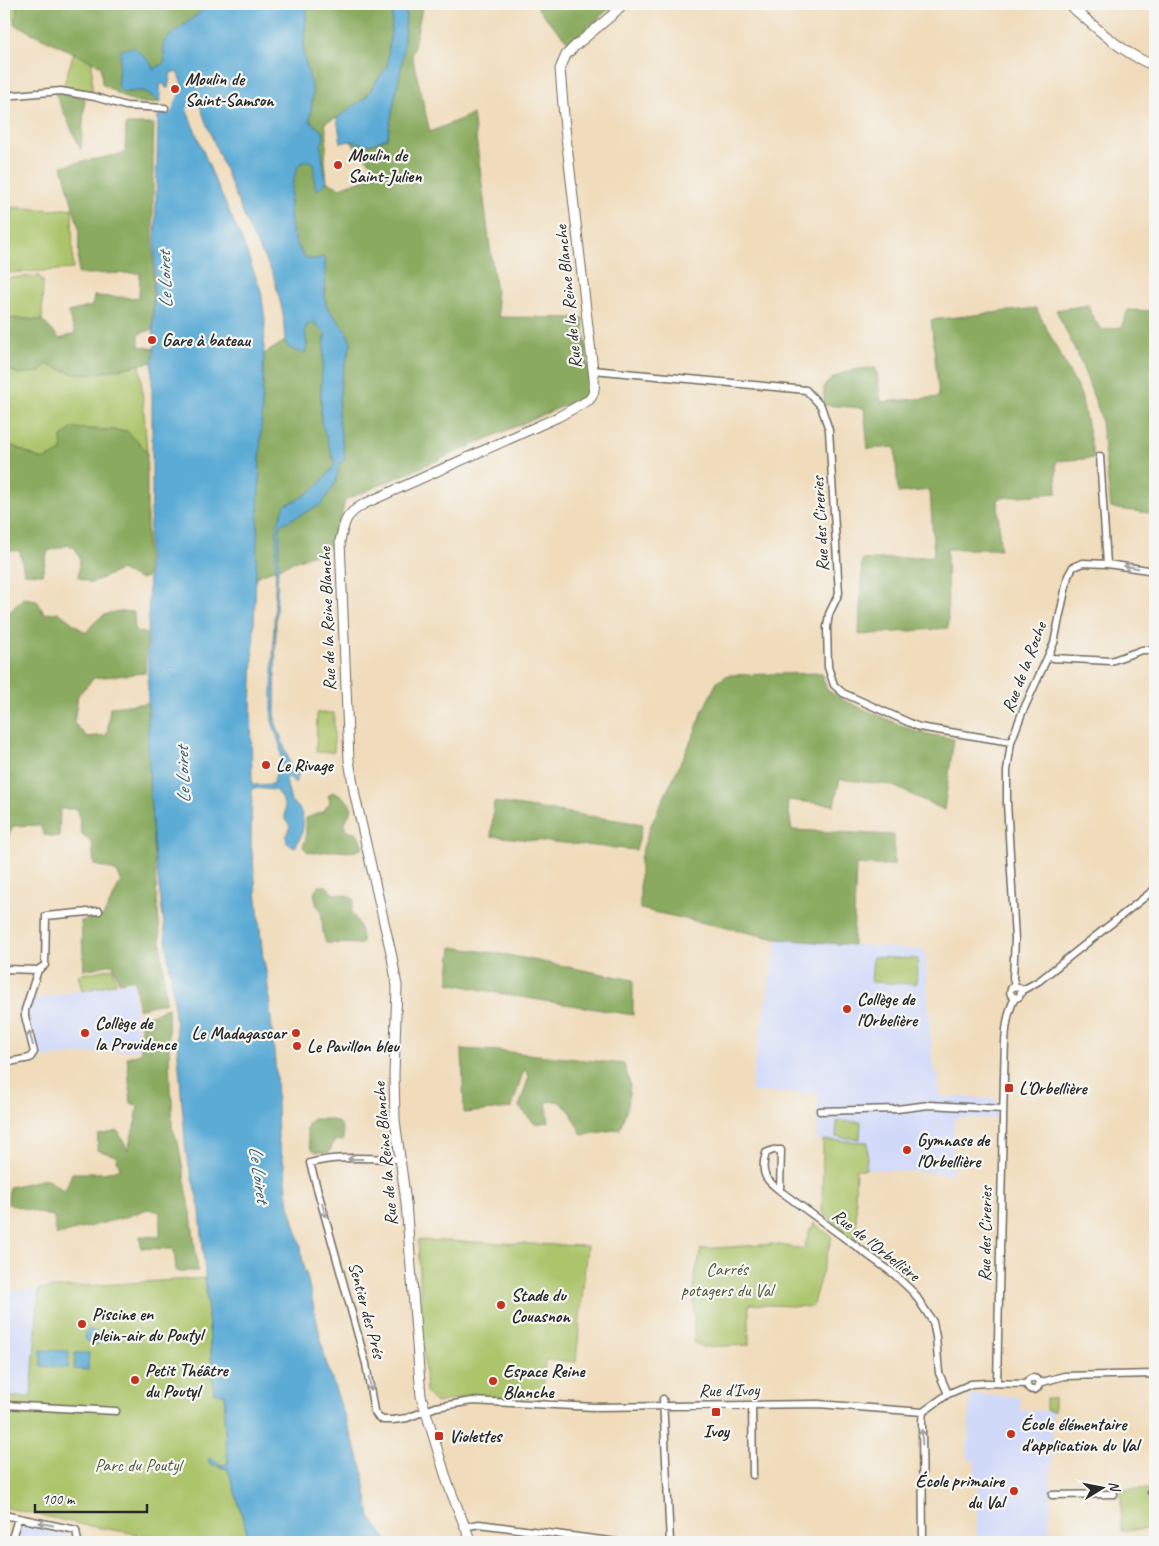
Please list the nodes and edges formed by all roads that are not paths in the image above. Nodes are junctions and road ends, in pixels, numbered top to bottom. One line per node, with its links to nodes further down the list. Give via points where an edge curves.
1 (623, 4): 6 (street, Rue de la Reine Blanche, via 574,46 560,70)
2 (1068, 4): 3 (street, via 1121,47)
3 (1155, 66)
4 (4, 96): 5 (street, via 60,91 126,106)
5 (165, 108)
6 (593, 370): 12 (street, Rue des Cireries, via 806,390 821,406 829,430 839,593 826,627 828,667 834,685 843,693 919,727); 23 (street, Rue de la Reine Blanche, via 594,391 589,400 364,504 345,520 340,541 349,760 396,986 395,1111)
7 (1100, 456): 8 (street)
8 (1107, 564): 9 (street, Rue de la Roche, one-way to 8); 11 (street, Rue de la Roche, via 1083,563 1073,567)
9 (1155, 571)
10 (1155, 650): 11 (street, via 1142,650 1111,661)
11 (1049, 656): 12 (street, Rue de la Roche)
12 (1011, 742): 17 (street, Rue de la Roche, via 1007,803)
13 (1155, 889): 18 (street, via 1039,981)
14 (99, 911): 16 (street, via 46,916 45,964)
15 (4, 969): 16 (street)
16 (38, 970): 20 (street, one-way to 16, via 30,1058 34,1052 25,1010)
17 (1015, 986): 18 (street); 19 (street, via 1010,991)
18 (1021, 991): 19 (street)
19 (1015, 998): 21 (street, Rue des Cireries, via 1006,1032)
20 (4, 1063)
21 (1003, 1109): 22 (street, via 929,1105); 26 (street, Rue des Cireries)
22 (820, 1111)
23 (400, 1159): 31 (street, Rue de la Reine Blanche, via 421,1396); 31 (street, Sentier des Prés, one-way to 31, via 335,1159 310,1163 366,1364 374,1411 383,1420 407,1418)
24 (780, 1191): 24 (street, Rue de l'Orbellière, via 764,1174 762,1164 766,1154 773,1150 781,1150); 27 (street, Rue de l'Orbellière, via 894,1274 914,1293 932,1322 939,1373)
25 (1155, 1374): 26 (street, via 1064,1376 1039,1383 1033,1390 1027,1384)
26 (997, 1383): 27 (street, via 972,1384)
27 (948, 1394): 33 (street)
28 (664, 1403): 30 (street, Rue d'Ivoy); 31 (street, Rue d'Ivoy, via 595,1406 472,1401); 44 (street)
29 (4, 1405): 32 (street)
30 (752, 1405): 33 (street, Rue d'Ivoy, via 818,1404); 34 (street)
31 (425, 1410): 39 (street, Rue de la Reine Blanche)
32 (116, 1411)
33 (923, 1412): 45 (street, one-way to 33)
34 (753, 1475)
35 (1114, 1494): 36 (street)
36 (1052, 1495)
37 (4, 1515): 38 (street)
38 (18, 1518): 40 (street); 41 (street, one-way to 38, via 76,1530)
39 (464, 1527): 42 (street, Rue de la Reine Blanche); 43 (street, via 479,1524)
40 (11, 1542)
41 (78, 1542)
42 (471, 1542)
43 (617, 1542)
44 (670, 1542)
45 (923, 1542)

